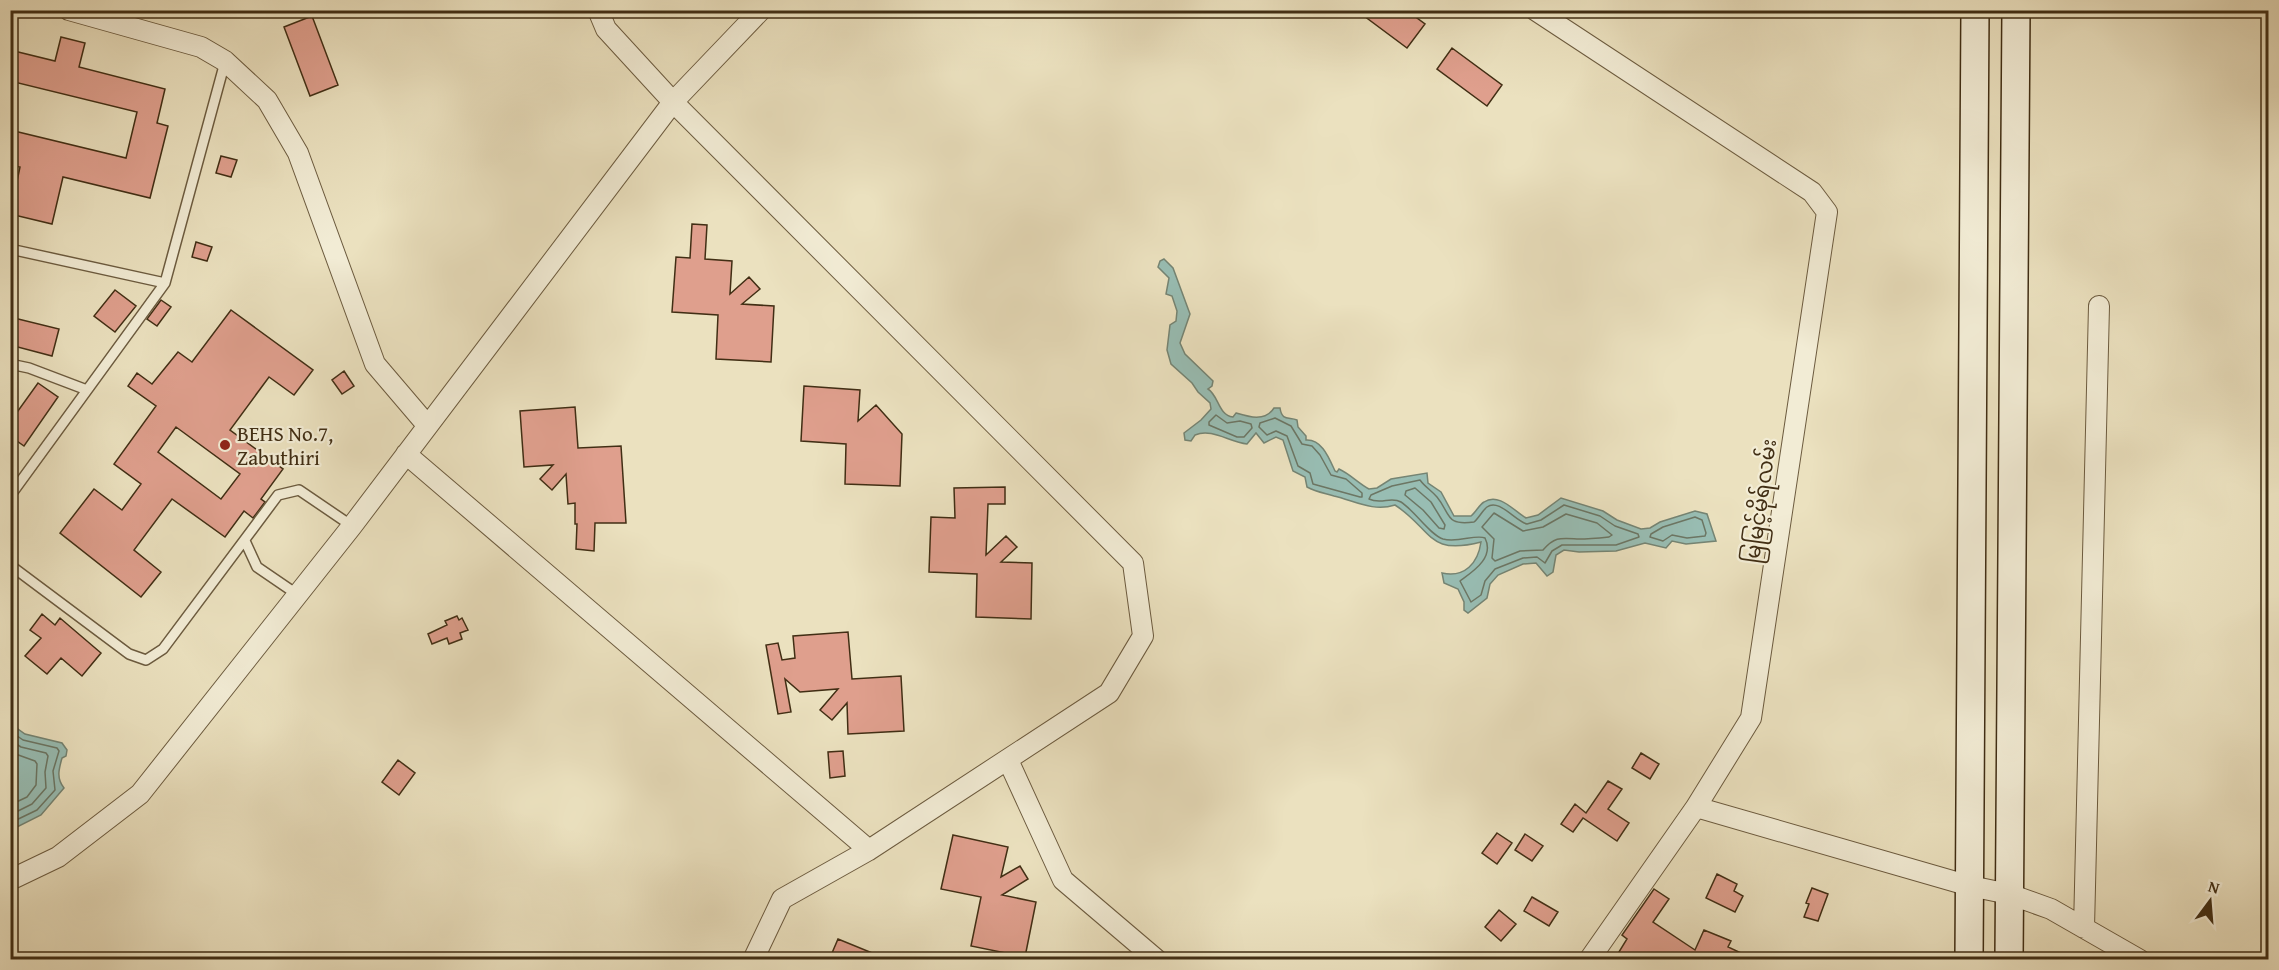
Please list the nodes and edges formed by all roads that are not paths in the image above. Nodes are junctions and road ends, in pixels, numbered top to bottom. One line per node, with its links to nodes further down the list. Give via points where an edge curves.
1 (69, 10): 7 (street, via 201,47)
2 (598, 10): 8 (street, via 606,29)
3 (761, 10): 8 (street)
4 (1535, 10): 22 (street, မြမြင့်မိုရ်လမ်း, via 1812,192 1827,212 1751,718)
5 (1975, 10): 25 (main road)
6 (2016, 10): 26 (main road)
7 (225, 61): 10 (lane); 14 (street, via 267,100 298,153 375,364)
8 (673, 102): 14 (street); 21 (street, via 1133,563 1143,636 1109,693)
9 (10, 249): 10 (lane)
10 (165, 283): 13 (lane)
11 (2099, 306): 27 (street)
12 (10, 364): 13 (lane)
13 (87, 390): 16 (lane)
14 (427, 425): 15 (street)
15 (406, 454): 17 (street); 23 (street)
16 (10, 496)
17 (352, 526): 18 (lane, via 299,489 278,495); 20 (street)
18 (244, 541): 19 (lane, via 163,649 146,660 129,654); 20 (lane, via 257,567)
19 (10, 565)
20 (298, 595): 24 (street, via 140,794 58,857)
21 (1008, 760): 23 (street); 29 (street, via 1063,880)
22 (1696, 807): 25 (street); 30 (street, မြမြင့်မိုရ်လမ်း)
23 (869, 850): 28 (street, via 782,899)
24 (10, 880)
25 (1970, 886): 26 (street); 31 (main road)
26 (2009, 894): 27 (street, via 2051,909); 32 (main road)
27 (2084, 928): 33 (street)
28 (753, 960)
29 (1157, 960)
30 (1589, 960)
31 (1969, 960)
32 (2009, 960)
33 (2140, 960)

